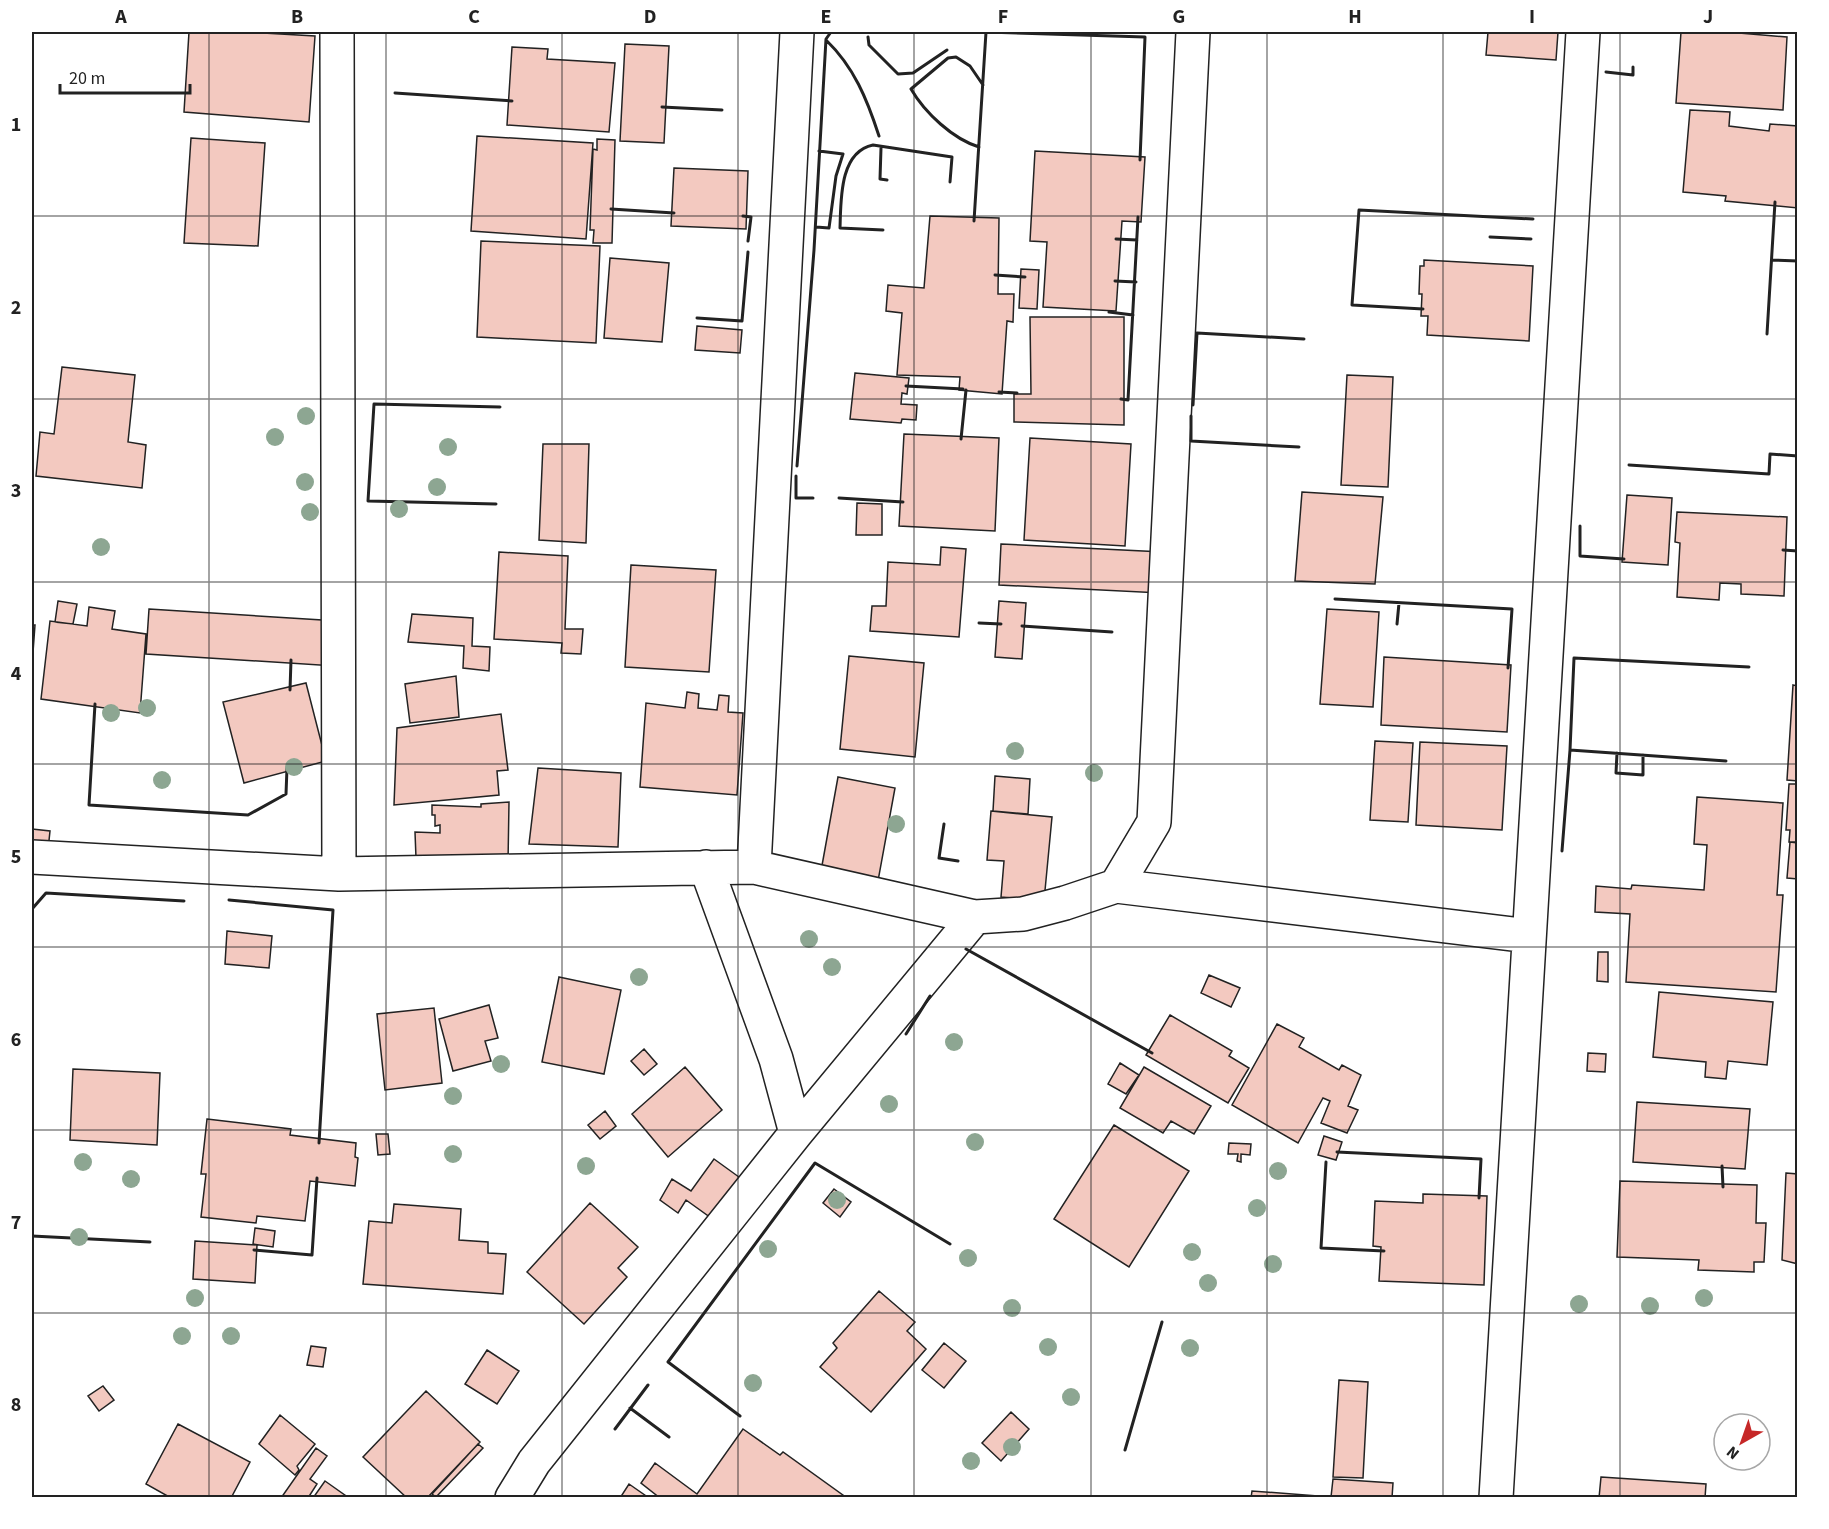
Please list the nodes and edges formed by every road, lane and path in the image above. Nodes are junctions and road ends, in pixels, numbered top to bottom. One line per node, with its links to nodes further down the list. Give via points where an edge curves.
1 (338, 32): 8 (street)
2 (797, 32): 7 (street)
3 (1193, 32): 9 (street, via 1154,822)
4 (1583, 32): 11 (street)
5 (32, 857): 8 (street)
6 (706, 867): 7 (street); 8 (street); 12 (street, via 776,1059)
7 (754, 867): 10 (street)
8 (339, 874)
9 (1116, 886): 10 (street, via 1023,914); 11 (street)
10 (975, 917): 12 (street)
11 (1529, 936): 14 (street)
12 (796, 1133): 13 (street, via 534,1462)
13 (512, 1497)
14 (1496, 1497)

